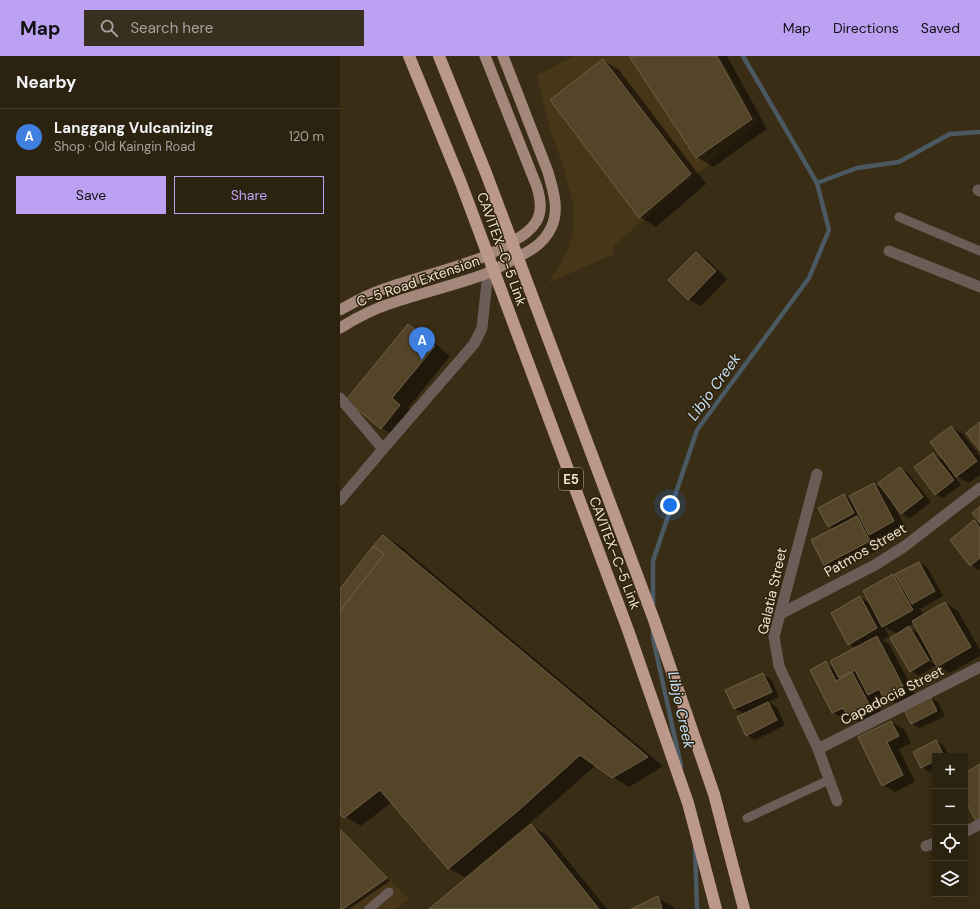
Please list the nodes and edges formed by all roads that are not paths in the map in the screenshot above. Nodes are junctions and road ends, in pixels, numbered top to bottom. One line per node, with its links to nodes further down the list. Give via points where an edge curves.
1 (409, 56): 27 (highway, CAVITEX–C-5 Link / E5, via 461,183 628,630 688,803)
2 (439, 56): 28 (highway, CAVITEX–C-5 Link / E5, via 486,172 654,620 714,794)
3 (485, 56): 10 (main road, C-5 Road Extension, via 537,186 540,210 536,223 532,229 495,252 384,289)
4 (503, 56): 8 (main road, C-5 Road Extension, via 549,176 555,198 555,216 552,228 538,246)
5 (899, 217): 7 (lane)
6 (889, 251): 9 (street)
7 (980, 252)
8 (488, 272): 11 (main road, C-5 Road Extension, via 378,308); 13 (street, via 482,328 474,344)
9 (980, 287)
10 (340, 310)
11 (340, 328)
12 (340, 398): 13 (street)
13 (383, 449): 16 (street)
14 (817, 474): 17 (street, Galatia Street)
15 (980, 488): 17 (street, Patmos Street, via 905,546 875,565)
16 (340, 500)
17 (780, 614): 19 (street, Galatia Street, via 774,637 779,666)
18 (980, 667): 19 (street, Capadocia Street)
19 (818, 749): 20 (street, Galatia Street)
20 (829, 780): 21 (street, Galatia Street); 22 (lane)
21 (837, 801)
22 (747, 818)
23 (980, 824): 24 (street)
24 (968, 830)
25 (389, 892): 26 (lane)
26 (369, 909)
27 (716, 909)
28 (744, 909)

